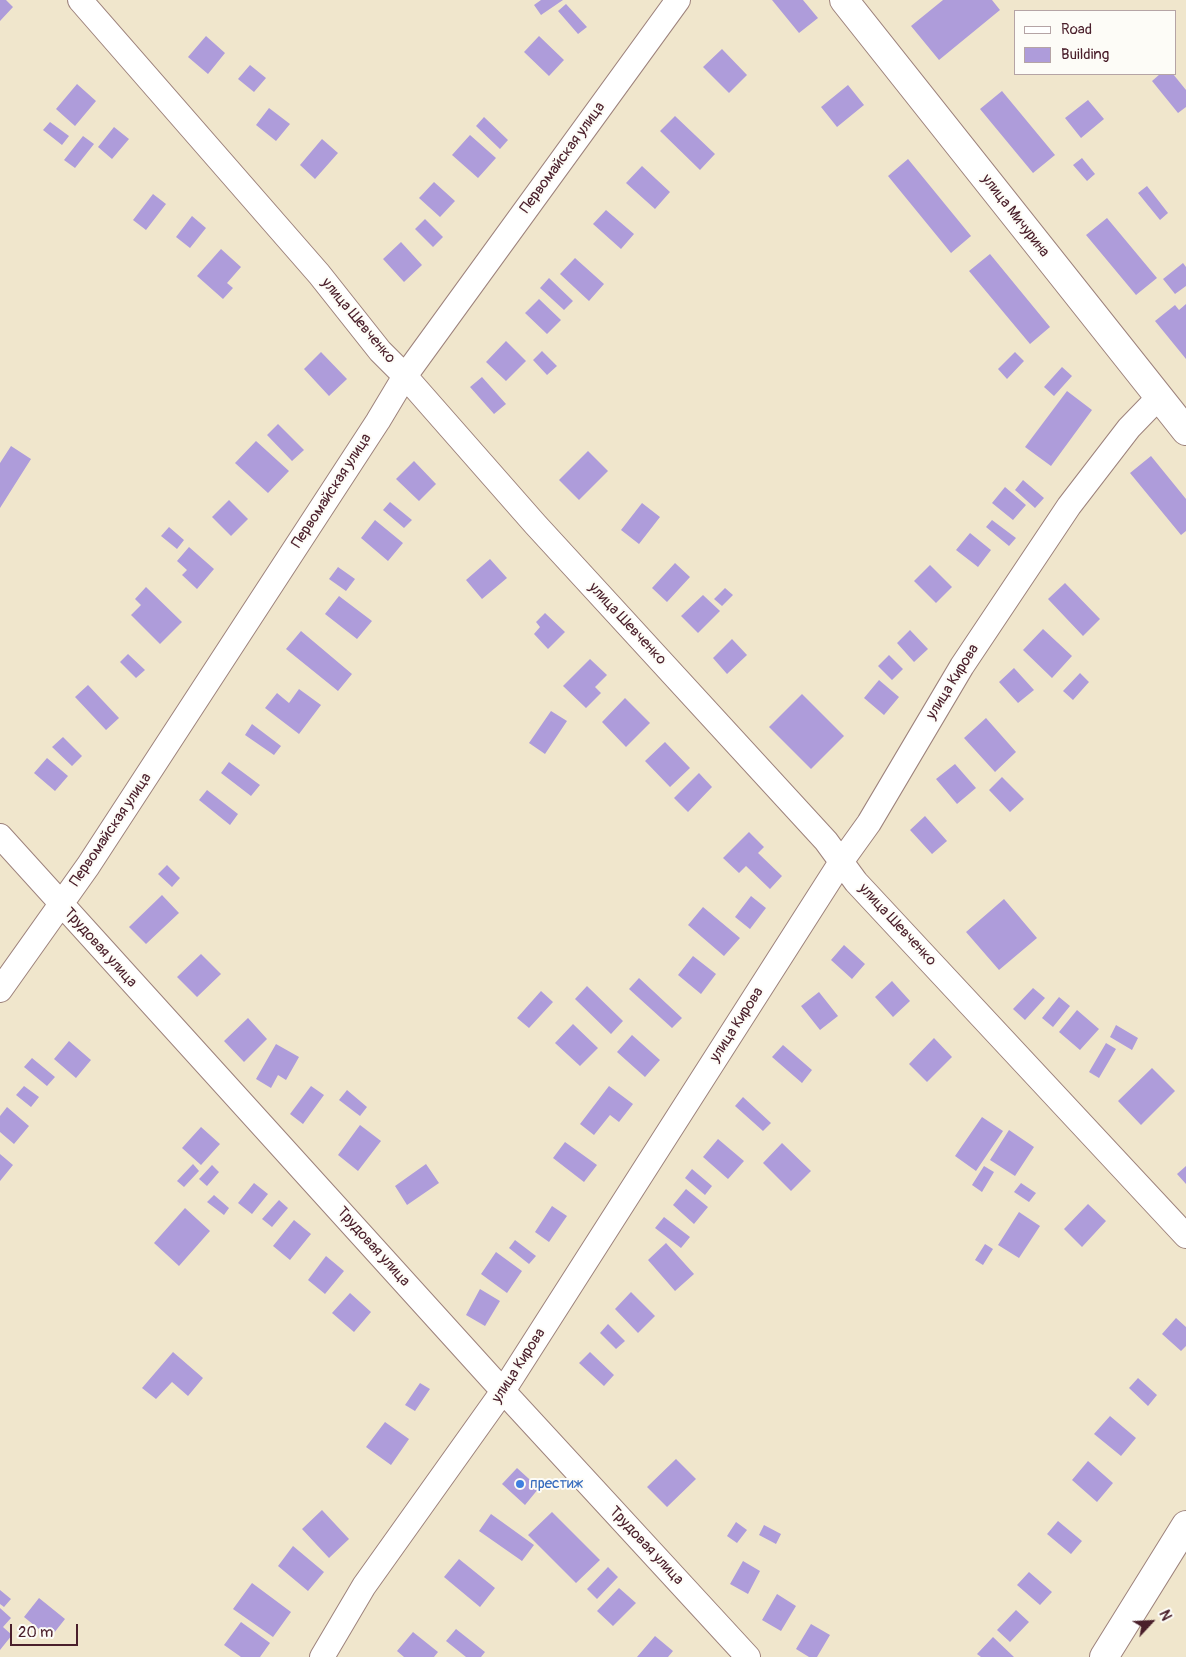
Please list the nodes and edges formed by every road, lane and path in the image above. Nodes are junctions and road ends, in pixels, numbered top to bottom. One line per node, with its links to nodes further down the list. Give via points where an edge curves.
1 (80, 0): 4 (street, улица Шевченко, via 312,267 380,352)
2 (678, 0): 4 (street, Первомайская улица)
3 (844, 0): 5 (street, улица Мичурина)
4 (405, 376): 8 (street, улица Шевченко, via 535,524 826,841); 9 (street, Первомайская улица)
5 (1159, 397): 6 (street, улица Мичурина); 8 (street, улица Кирова, via 1130,428 1069,506 962,666 869,823)
6 (1186, 431)
7 (0, 836): 9 (street, Трудовая улица)
8 (841, 862): 11 (street, улица Шевченко, via 856,882); 12 (street, улица Кирова)
9 (61, 904): 10 (street, Первомайская улица); 12 (street, Трудовая улица)
10 (0, 990)
11 (1186, 1236)
12 (503, 1391): 14 (street, улица Кирова, via 364,1586); 15 (street, Трудовая улица)
13 (1186, 1525): 16 (street)
14 (322, 1657)
15 (748, 1657)
16 (1104, 1657)

